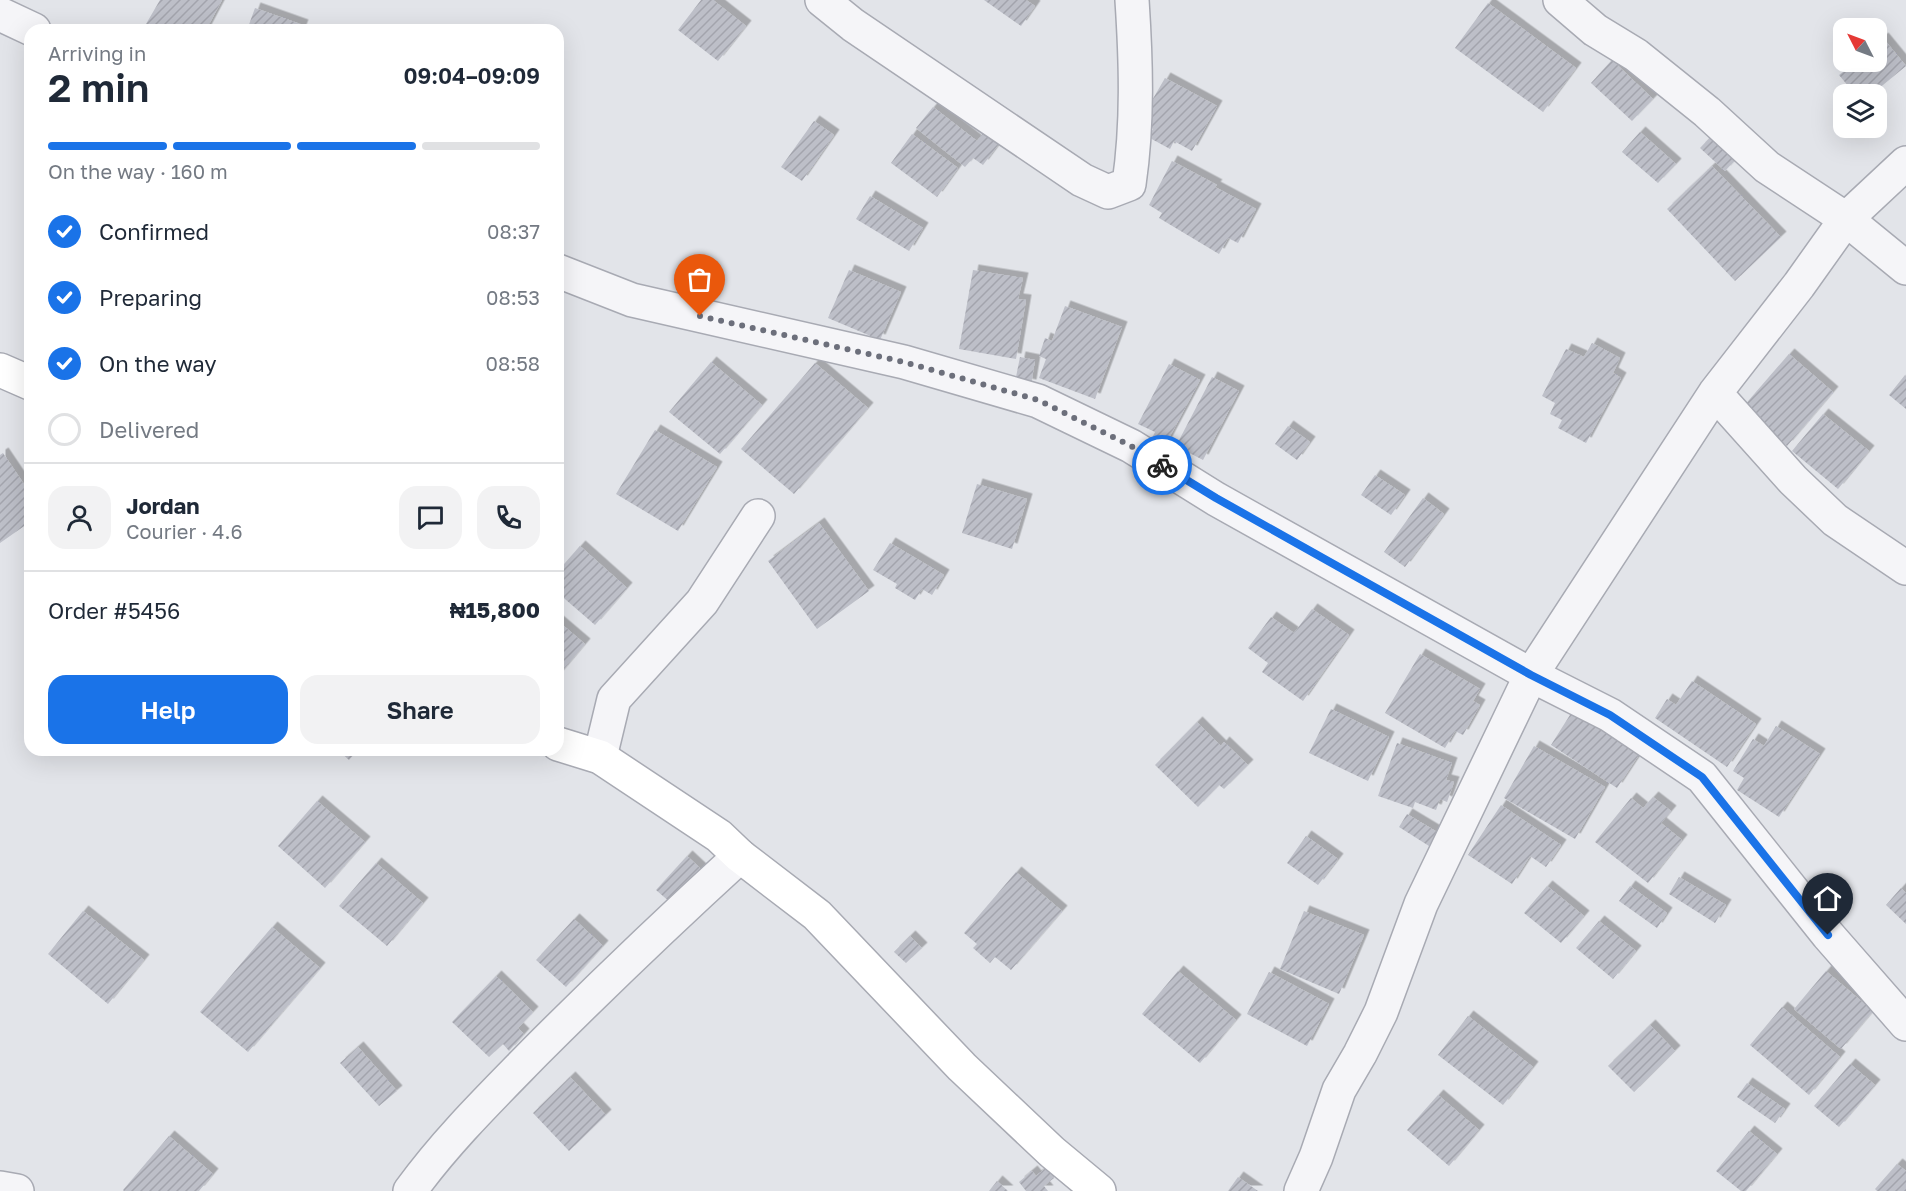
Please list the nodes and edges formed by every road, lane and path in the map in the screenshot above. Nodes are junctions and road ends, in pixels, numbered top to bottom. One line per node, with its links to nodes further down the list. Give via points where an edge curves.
1 (822, 0): 2 (street, via 1082,180 1108,192 1129,184 1134,145)
2 (1132, 0)
3 (1560, 0): 7 (street, via 1698,105 1767,167)
4 (0, 14): 5 (street)
5 (24, 25)
6 (1906, 163): 7 (street)
7 (1846, 219): 8 (street); 12 (street)
8 (1906, 268)
9 (564, 273): 15 (street, via 632,300 904,362 1038,400 1131,446)
10 (0, 370): 11 (street)
11 (24, 380)
12 (1714, 393): 14 (street, via 1835,520); 15 (street)
13 (758, 516): 17 (street, via 702,602 614,699)
14 (1906, 568)
15 (1531, 675): 19 (street, via 1610,715 1702,777 1828,935); 24 (street, via 1421,904 1381,1012 1339,1090)
16 (564, 746): 17 (street)
17 (600, 758): 18 (street, via 719,836)
18 (740, 856): 22 (street, via 491,1096); 23 (street, via 817,915 962,1067)
19 (1906, 1024)
20 (0, 1188): 21 (street)
21 (17, 1191)
22 (410, 1191)
23 (1099, 1191)
24 (1301, 1191)

